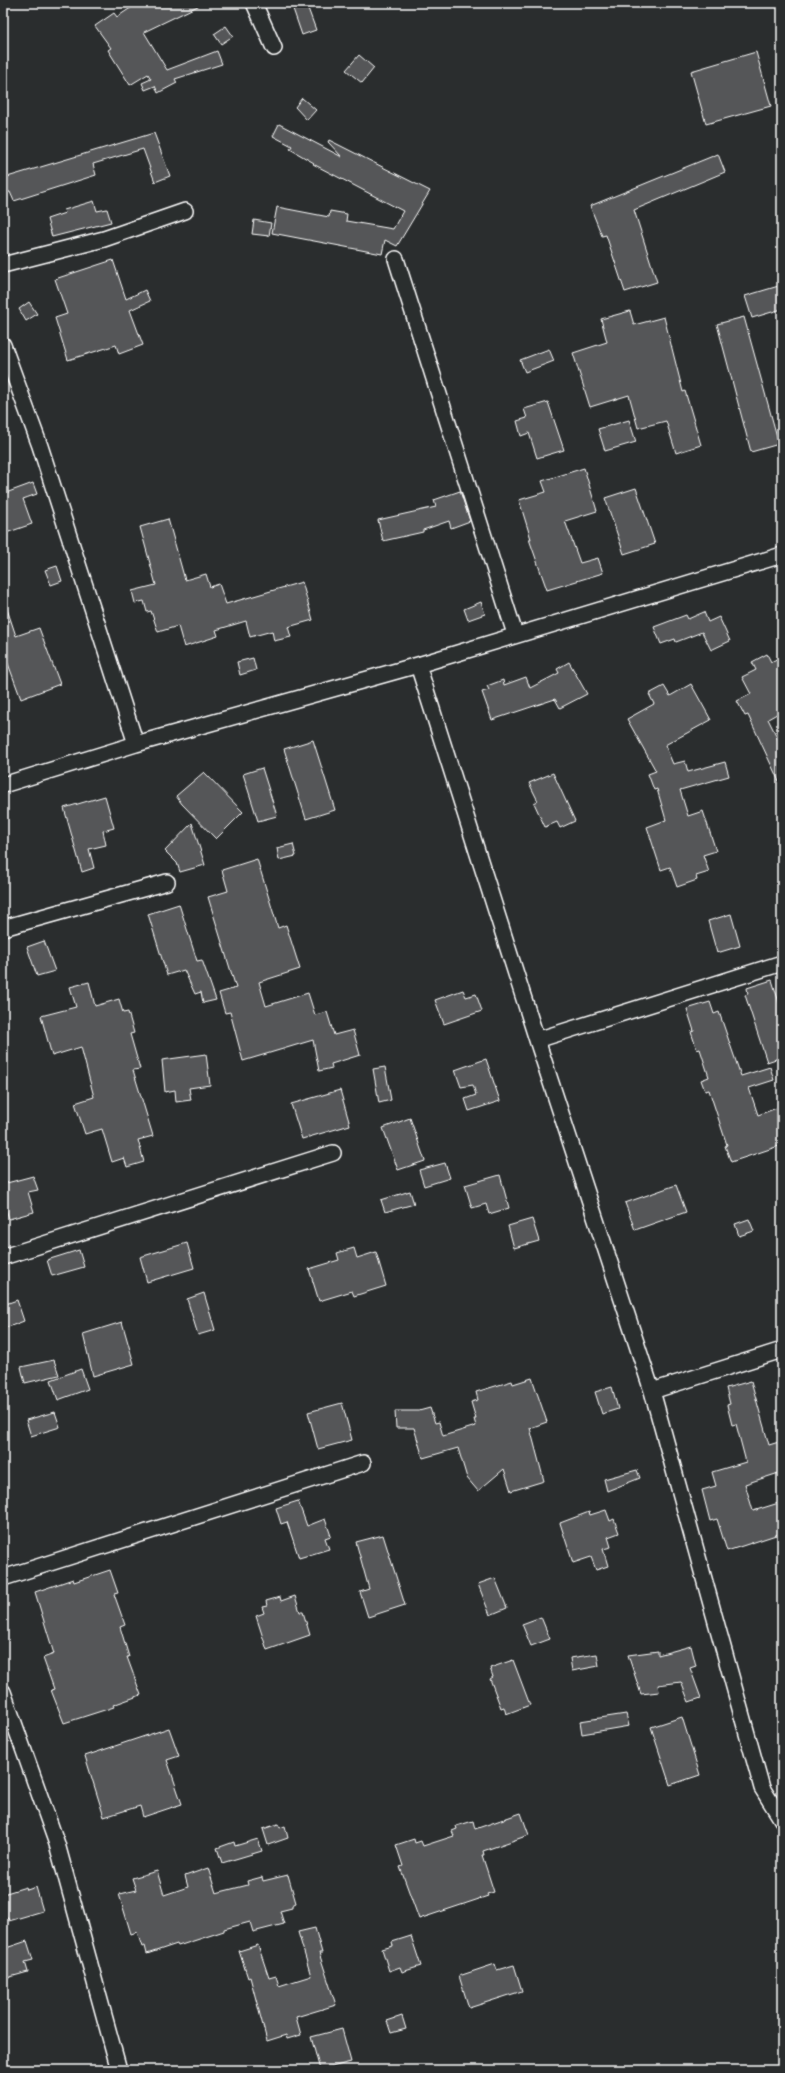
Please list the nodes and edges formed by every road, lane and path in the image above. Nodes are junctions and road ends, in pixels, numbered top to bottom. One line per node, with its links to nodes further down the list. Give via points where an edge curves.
1 (254, 3): 2 (street)
2 (274, 48)
3 (185, 211): 5 (street, via 104,239)
4 (396, 259): 8 (street)
5 (3, 265)
6 (3, 345): 10 (street, via 40,446)
7 (782, 554): 8 (street)
8 (515, 634): 9 (street)
9 (418, 665): 10 (street); 15 (street)
10 (136, 744): 11 (street)
11 (3, 785)
12 (167, 882): 13 (street)
13 (3, 928)
14 (782, 963): 15 (street)
15 (537, 1040): 19 (street)
16 (333, 1153): 17 (street)
17 (3, 1257)
18 (782, 1350): 19 (street)
19 (652, 1391): 23 (street, via 762,1788)
20 (363, 1463): 21 (street)
21 (3, 1578)
22 (3, 1692): 24 (street, via 57,1844)
23 (782, 1820)
24 (119, 2070)

